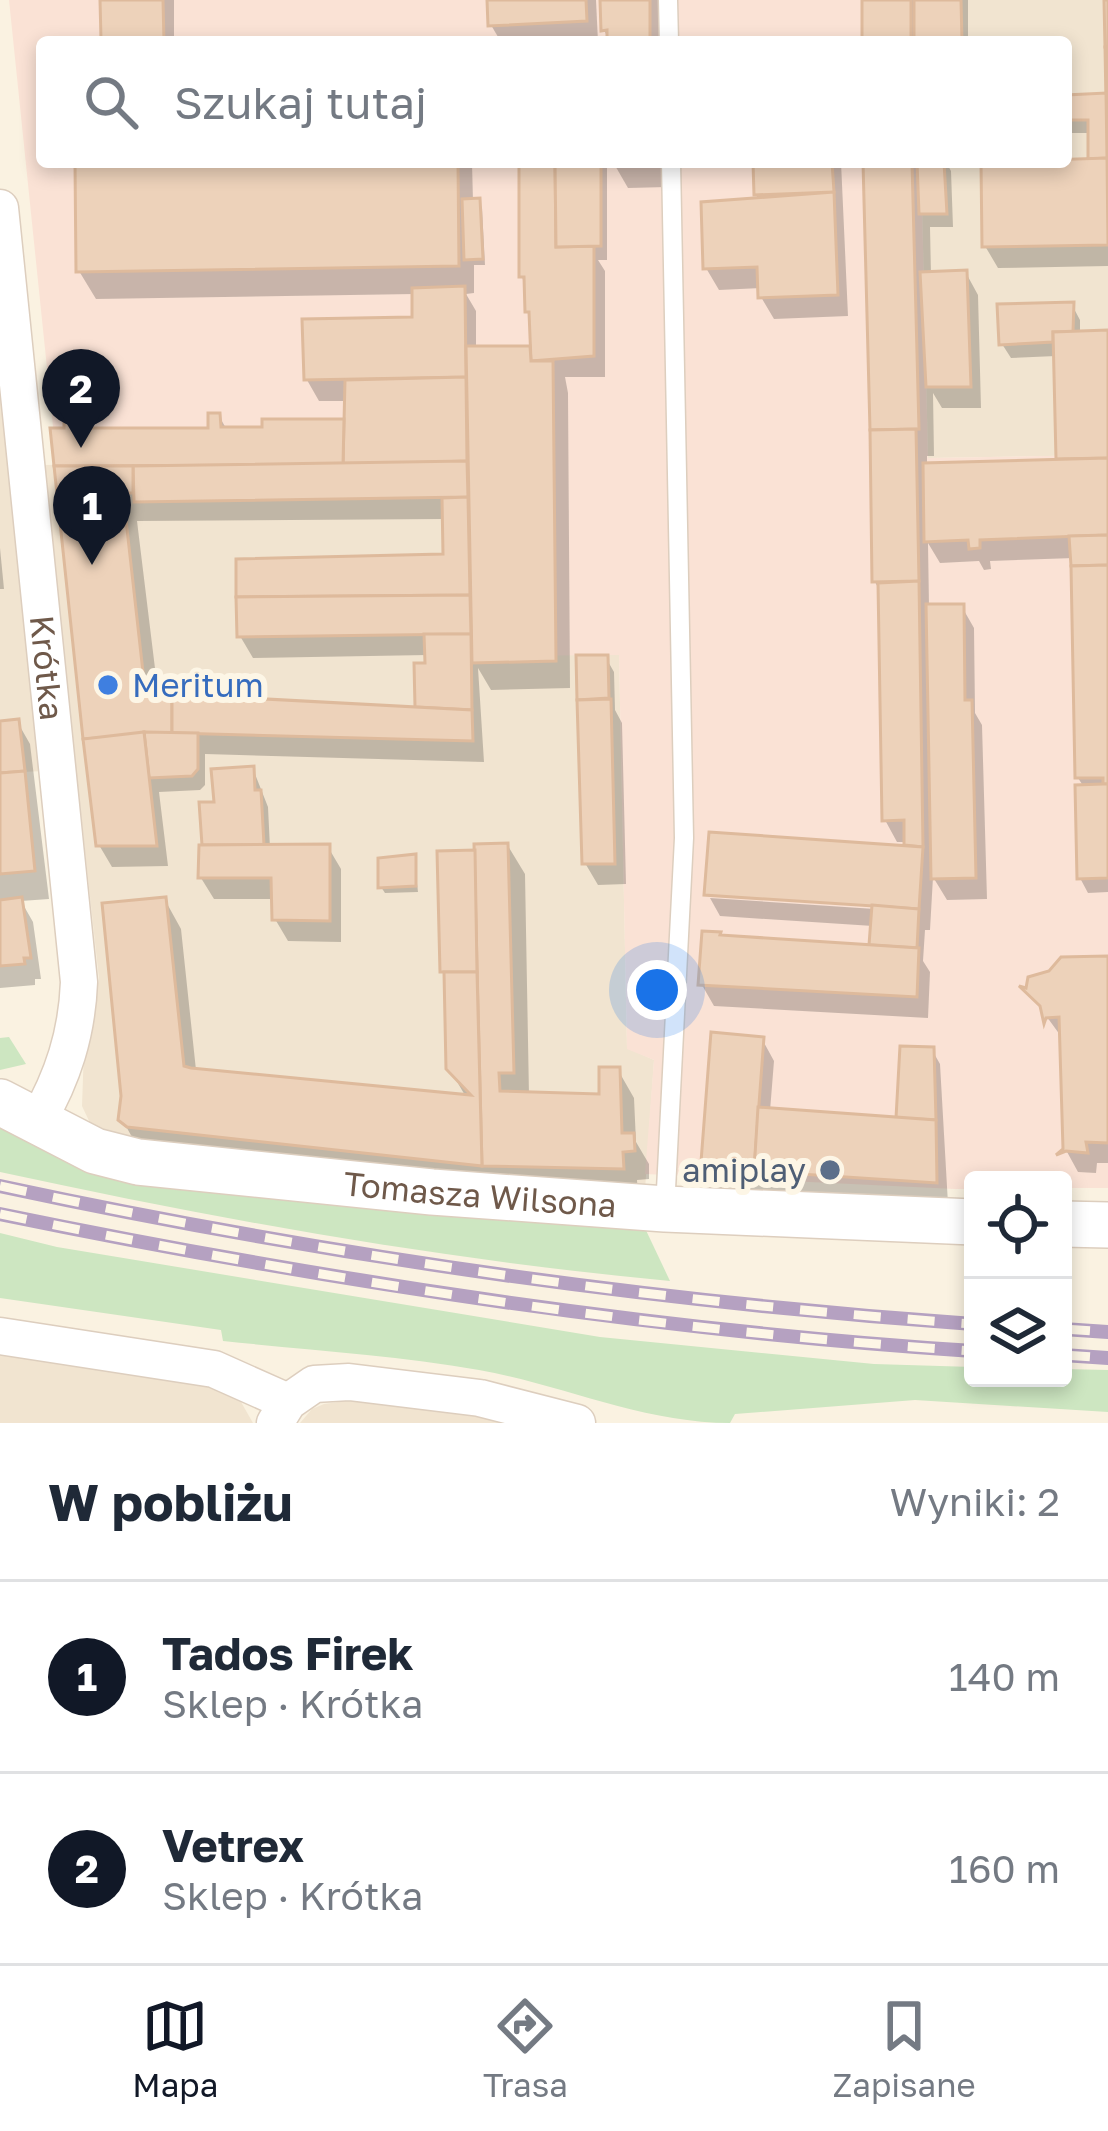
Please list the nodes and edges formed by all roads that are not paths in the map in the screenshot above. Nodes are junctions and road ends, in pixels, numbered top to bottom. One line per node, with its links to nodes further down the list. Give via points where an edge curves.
1 (668, 0): 2 (lane)
2 (669, 36)
3 (671, 168): 6 (lane, via 685,838)
4 (0, 208): 5 (street, Krótka, via 79,982 69,1055)
5 (19, 1112): 6 (street, Tomasza Wilsona, via 95,1151 138,1162)
6 (665, 1209): 7 (street, Tomasza Wilsona)
7 (964, 1222)
8 (1072, 1224): 9 (street)
9 (1108, 1225)
10 (0, 1336): 11 (street, via 214,1369)
11 (281, 1412): 12 (street, via 314,1384 350,1382 480,1398)
12 (577, 1423)

